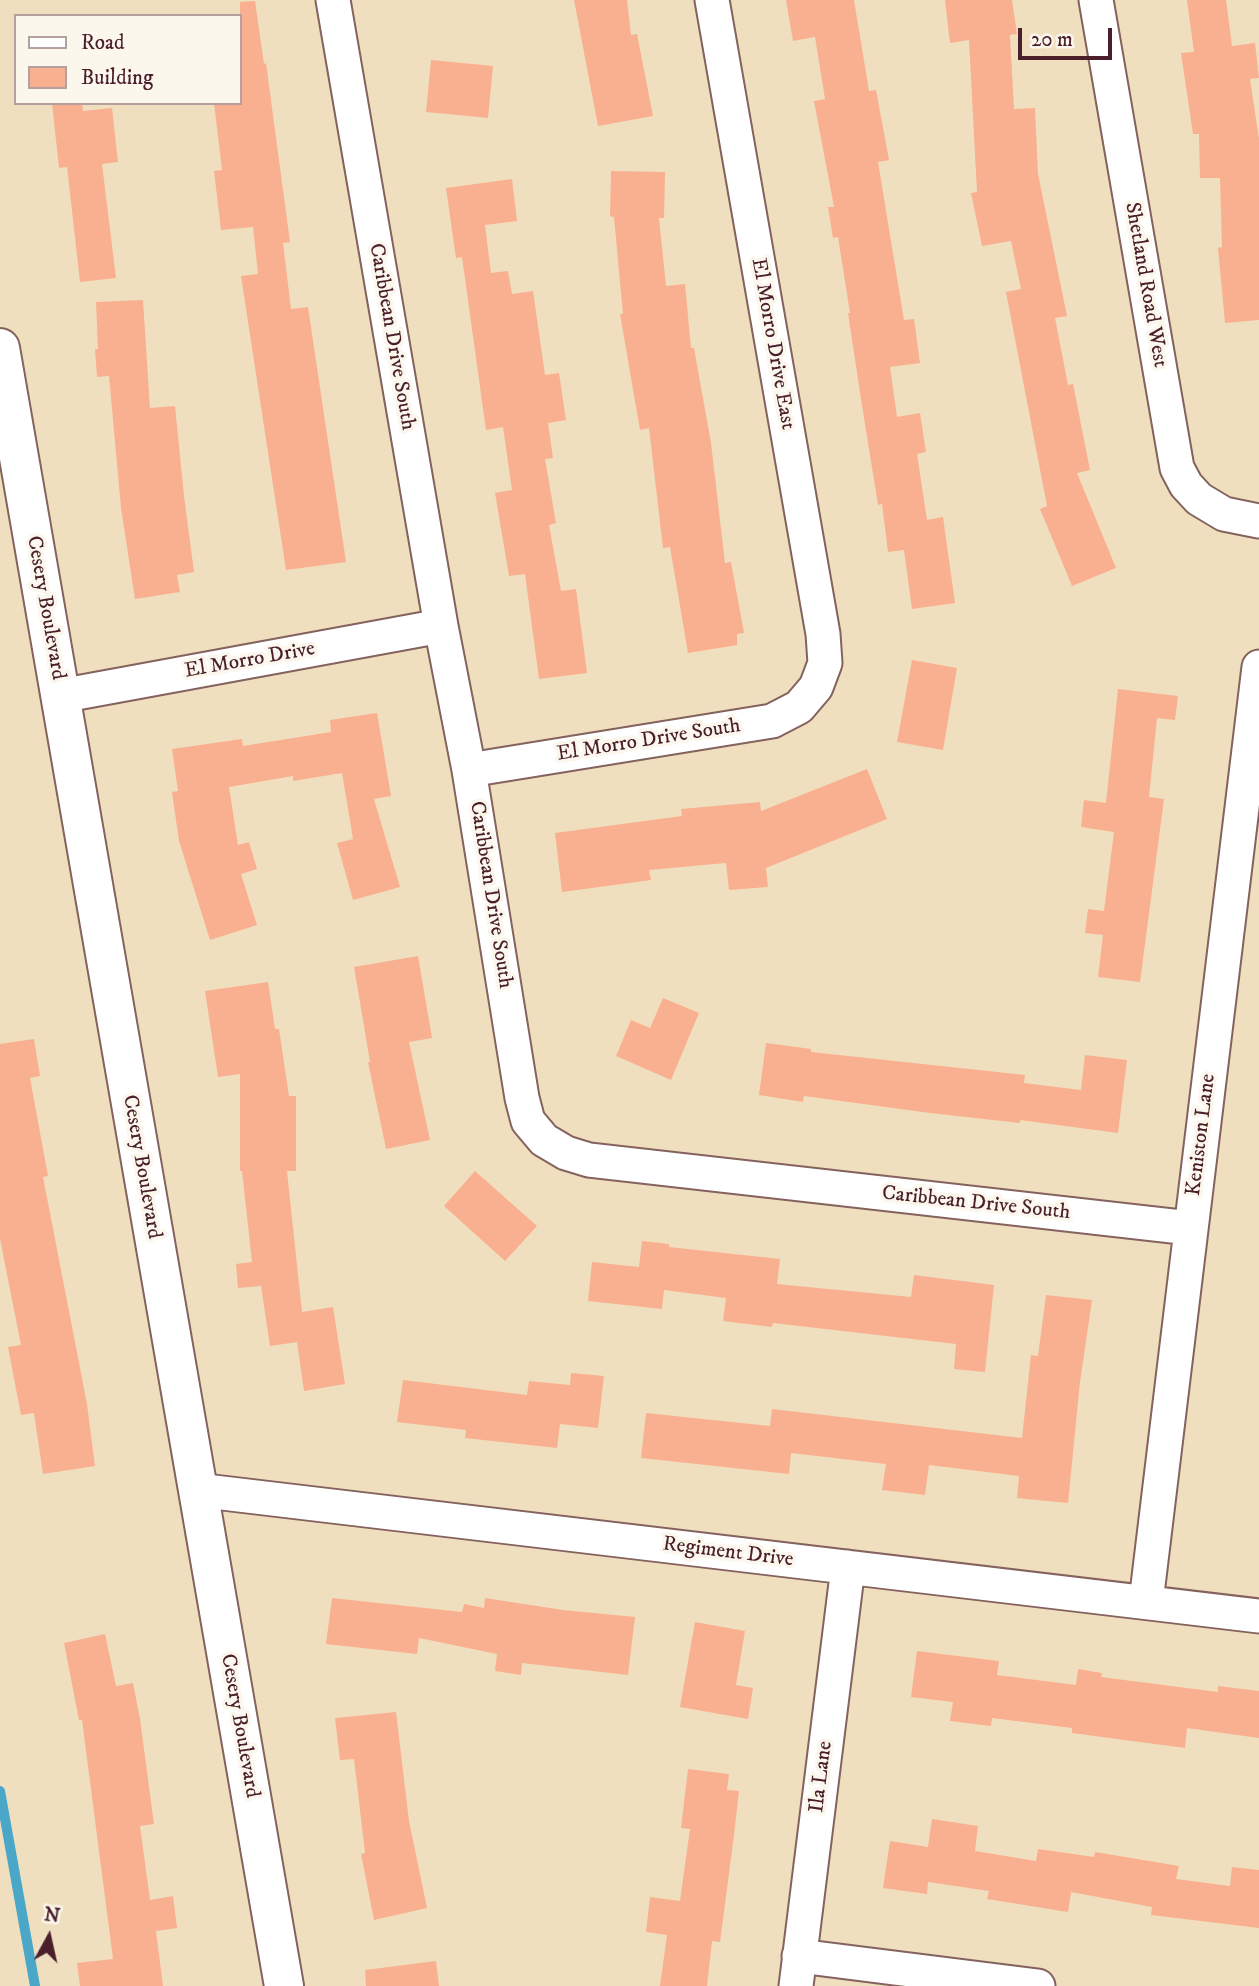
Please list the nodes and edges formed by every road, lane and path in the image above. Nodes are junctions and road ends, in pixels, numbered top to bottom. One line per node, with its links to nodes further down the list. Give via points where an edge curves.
1 (333, 0): 6 (street, Caribbean Drive South)
2 (712, 0): 8 (street, El Morro Drive East, via 823,634 825,663)
3 (1096, 0): 5 (street, Shetland Road West, via 1177,468 1199,499 1224,514)
4 (0, 348): 9 (main road, Cesery Boulevard)
5 (1259, 520)
6 (441, 626): 9 (street, El Morro Drive); 10 (street, Caribbean Drive South)
7 (1259, 667): 11 (street, Keniston Lane)
8 (816, 687): 10 (street, El Morro Drive South, via 799,707 772,721)
9 (60, 696): 12 (main road, Cesery Boulevard)
10 (470, 770): 11 (street, Caribbean Drive South, via 522,1098 528,1121 544,1140 589,1160)
11 (1190, 1228): 14 (street, Keniston Lane)
12 (197, 1490): 13 (street, Regiment Drive); 17 (main road, Cesery Boulevard)
13 (848, 1567): 14 (street, Regiment Drive); 16 (street, Ila Lane)
14 (1146, 1602): 15 (street, Regiment Drive)
15 (1259, 1616)
16 (797, 1971): 18 (street)
17 (284, 1986)
18 (1038, 1986)

